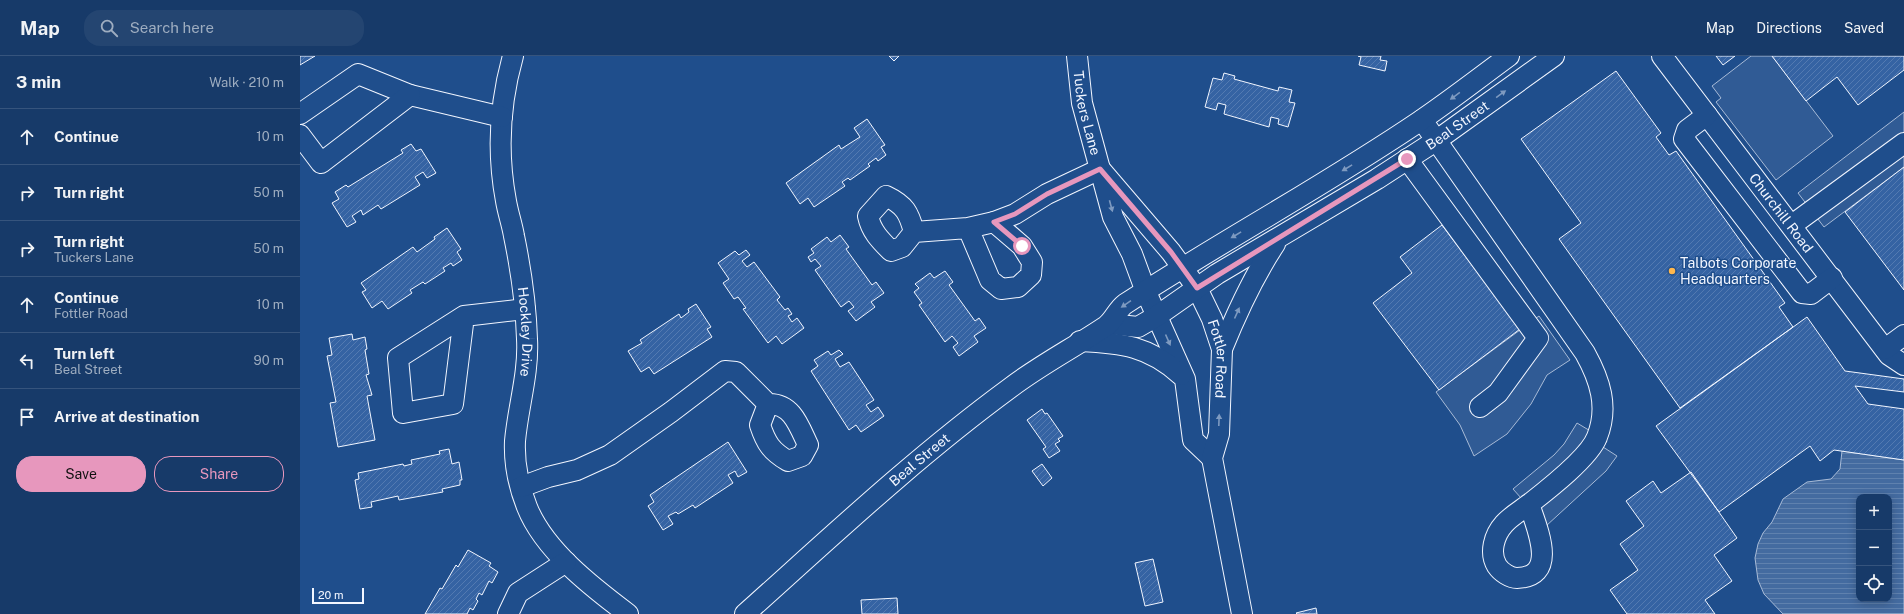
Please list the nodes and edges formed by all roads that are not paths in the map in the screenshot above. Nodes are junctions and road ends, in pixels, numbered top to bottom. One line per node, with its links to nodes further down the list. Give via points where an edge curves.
1 (513, 56): 9 (street, Hockley Drive, via 506,83)
2 (1077, 56): 15 (street, Tuckers Lane, via 1082,103)
3 (1509, 56): 10 (street, Beal Street, one-way to 10)
4 (1554, 56): 12 (street, Beal Street, one-way to 4)
5 (1662, 56): 8 (street, Churchill Road)
6 (410, 95): 7 (street, via 358,74); 9 (street); 11 (street, via 321,163)
7 (300, 114)
8 (1707, 115): 17 (street, Churchill Road); 22 (street, via 1686,130 1684,139 1802,293 1811,294)
9 (502, 118): 25 (street, Hockley Drive, via 501,159 506,200)
10 (1422, 120): 12 (street); 21 (street, Beal Street, one-way to 21)
11 (300, 135)
12 (1437, 140): 14 (street, Beal Street); 39 (street, via 1585,353 1596,373 1603,398 1597,438 1570,469)
13 (1904, 143): 17 (street)
14 (1407, 159): 20 (street, Beal Street); 36 (street, via 1538,338 1498,393)
15 (1100, 169): 16 (street, via 1047,194 1015,214); 21 (street, Tuckers Lane); 24 (street, Tuckers Lane, one-way to 24, via 1113,217 1132,254)
16 (994, 222): 18 (street); 18 (street, via 1022,246 1032,262 1031,275 1018,287 1001,289 990,280)
17 (1792, 225): 22 (street, Churchill Road)
18 (968, 228): 19 (street)
19 (914, 232)
20 (1278, 240): 23 (street, Beal Street); 31 (street, one-way to 20, via 1237,311 1262,262)
21 (1182, 267): 23 (street, Fottler Road); 24 (street, Beal Street)
22 (1832, 278): 32 (street, Churchill Road)
23 (1197, 288): 27 (street, Beal Street); 31 (street, Fottler Road, via 1212,319)
24 (1146, 292): 27 (street); 28 (street, Beal Street, one-way to 28, via 1122,306)
25 (526, 308): 26 (street); 38 (street, Hockley Drive, via 528,340 515,443)
26 (464, 316): 26 (street, via 398,358 403,413 453,404)
27 (1156, 316): 28 (street, Beal Street, via 1138,327); 34 (street, one-way to 34)
28 (1109, 324): 30 (street, Beal Street)
29 (1904, 335): 32 (street)
30 (1080, 341): 34 (street, via 1108,342 1144,350 1158,357); 43 (street, Beal Street, via 1010,387 911,466)
31 (1222, 349): 37 (street, Fottler Road, one-way to 31, via 1219,434)
32 (1885, 349): 33 (street, Churchill Road, via 1889,355)
33 (1904, 365)
34 (1185, 379): 37 (street, via 1193,440)
35 (768, 404): 38 (street, via 736,372 725,371 610,455 578,470)
36 (1480, 407)
37 (1212, 458): 44 (street, Fottler Road)
38 (521, 487): 40 (street, Hockley Drive, via 527,508 540,532)
39 (1529, 504)
40 (566, 562): 41 (street, via 518,593); 42 (street, Hockley Drive)
41 (508, 614)
42 (628, 614)
43 (745, 614)
44 (1242, 614)

